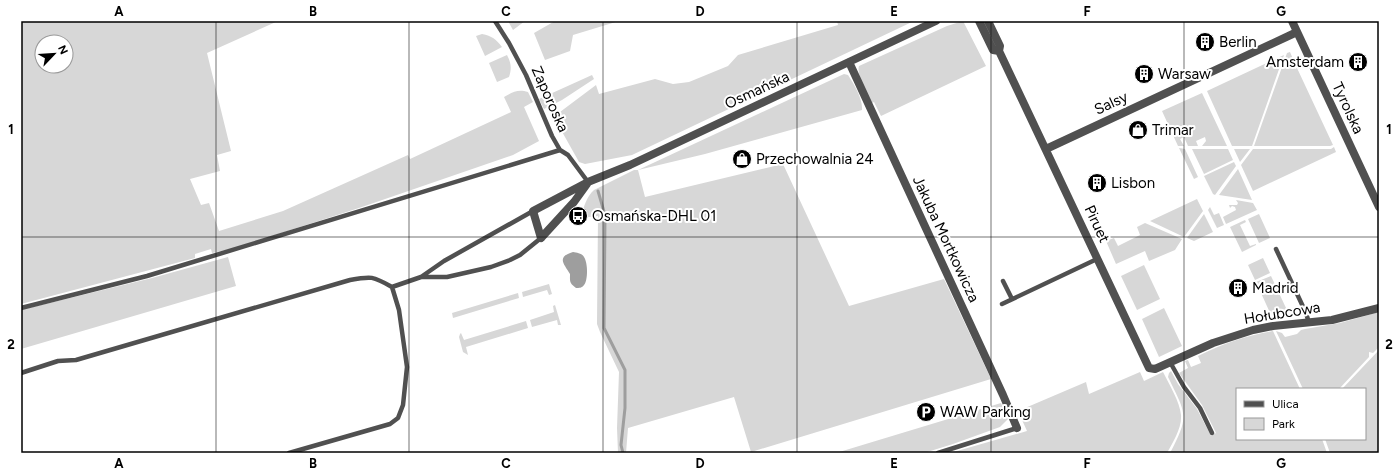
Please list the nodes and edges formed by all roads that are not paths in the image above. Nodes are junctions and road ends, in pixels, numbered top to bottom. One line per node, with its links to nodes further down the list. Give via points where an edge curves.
1 (496, 21): 10 (lane, Zaporoska, via 526,75)
2 (936, 21): 8 (street, Osmańska)
3 (979, 21): 7 (street, Piruet, via 993,50)
4 (988, 21): 7 (street, Piruet, via 1000,46)
5 (1292, 21): 6 (street, Tyrolska)
6 (1297, 32): 9 (street, Salsy); 12 (street, Tyrolska)
7 (999, 51): 9 (street, Piruet)
8 (849, 62): 11 (street, Osmańska, via 630,165); 28 (street, Jakuba Mortkowicza)
9 (1046, 149): 16 (street, Piruet)
10 (560, 150): 11 (lane, Zaporoska, via 568,155); 22 (lane, via 147,276)
11 (588, 182): 13 (street, Osmańska); 14 (street, via 574,202)
12 (1379, 207)
13 (533, 211): 14 (street); 17 (lane, via 444,261)
14 (541, 238): 17 (lane, via 520,255 491,267 446,277)
15 (1276, 249): 24 (lane)
16 (1097, 259): 20 (lane); 26 (street, Piruet)
17 (421, 277): 19 (lane)
18 (1003, 281): 20 (lane)
19 (392, 287): 27 (lane, via 369,276 350,280 76,360 58,361); 30 (lane, via 399,310 407,367 403,405 398,418 390,424)
20 (1012, 300): 21 (lane)
21 (1002, 304)
22 (21, 308)
23 (1379, 308): 24 (street, Hołubcowa)
24 (1309, 323): 25 (street, Hołubcowa, via 1273,326 1231,336)
25 (1170, 362): 26 (street, Hołubcowa, via 1155,369); 29 (lane, via 1200,408)
26 (1148, 366)
27 (21, 373)
28 (1017, 428): 31 (lane)
29 (1212, 433)
30 (289, 453)
31 (938, 453)

